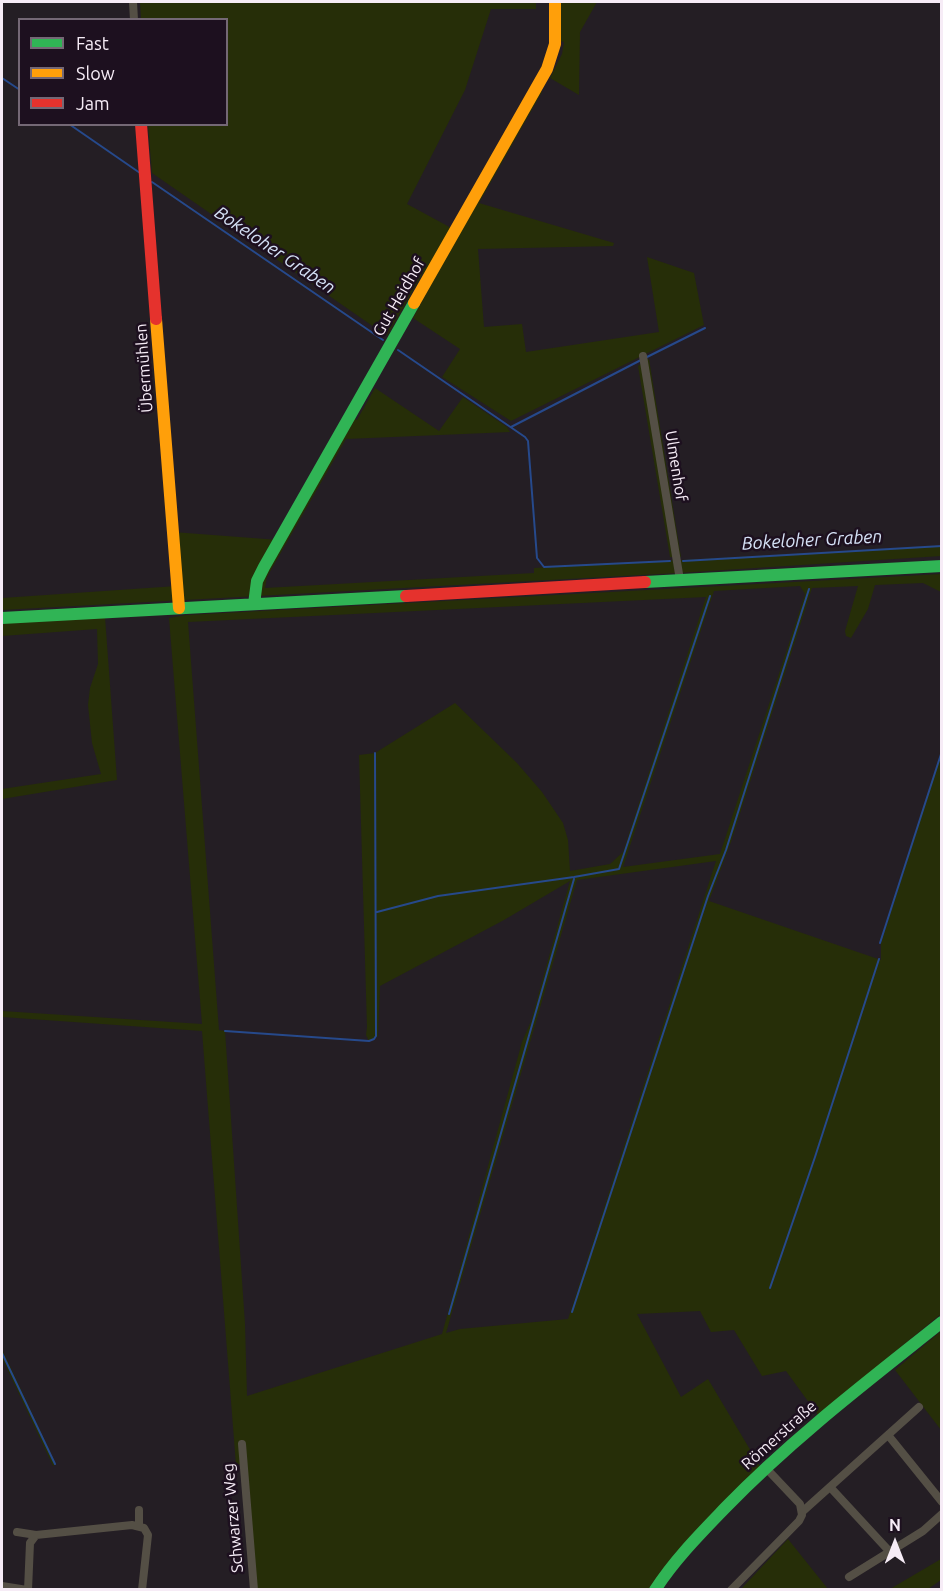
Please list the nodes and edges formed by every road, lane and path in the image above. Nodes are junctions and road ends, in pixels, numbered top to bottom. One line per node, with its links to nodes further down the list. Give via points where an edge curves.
1 (133, 2): 3 (street)
2 (555, 2): 8 (street, Gut Heidhof, via 555,44 547,69 264,567 257,581)
3 (134, 18)
4 (141, 126): 9 (street, Übermühlen)
5 (643, 356): 7 (street, Ulmenhof)
6 (942, 566): 7 (street)
7 (680, 580): 8 (street)
8 (254, 604): 9 (street)
9 (179, 608): 10 (street)
10 (2, 618)
11 (942, 1322): 15 (street, Römerstraße)
12 (919, 1407): 13 (street)
13 (888, 1435): 16 (street); 17 (street)
14 (242, 1444): 29 (street, Schwarzer Weg)
15 (765, 1467): 19 (street, via 800,1504); 30 (street, Römerstraße, via 695,1539)
16 (830, 1487): 19 (street); 24 (street)
17 (942, 1502)
18 (139, 1510): 21 (street)
19 (802, 1512): 31 (street, via 799,1521)
20 (942, 1514): 24 (street)
21 (139, 1526): 23 (street); 28 (street, via 148,1535)
22 (17, 1532): 23 (street)
23 (36, 1535): 27 (street, via 30,1543)
24 (890, 1552): 25 (street)
25 (849, 1577)
26 (2, 1586): 27 (street)
27 (28, 1590)
28 (142, 1590)
29 (254, 1590)
30 (655, 1590)
31 (731, 1590)

